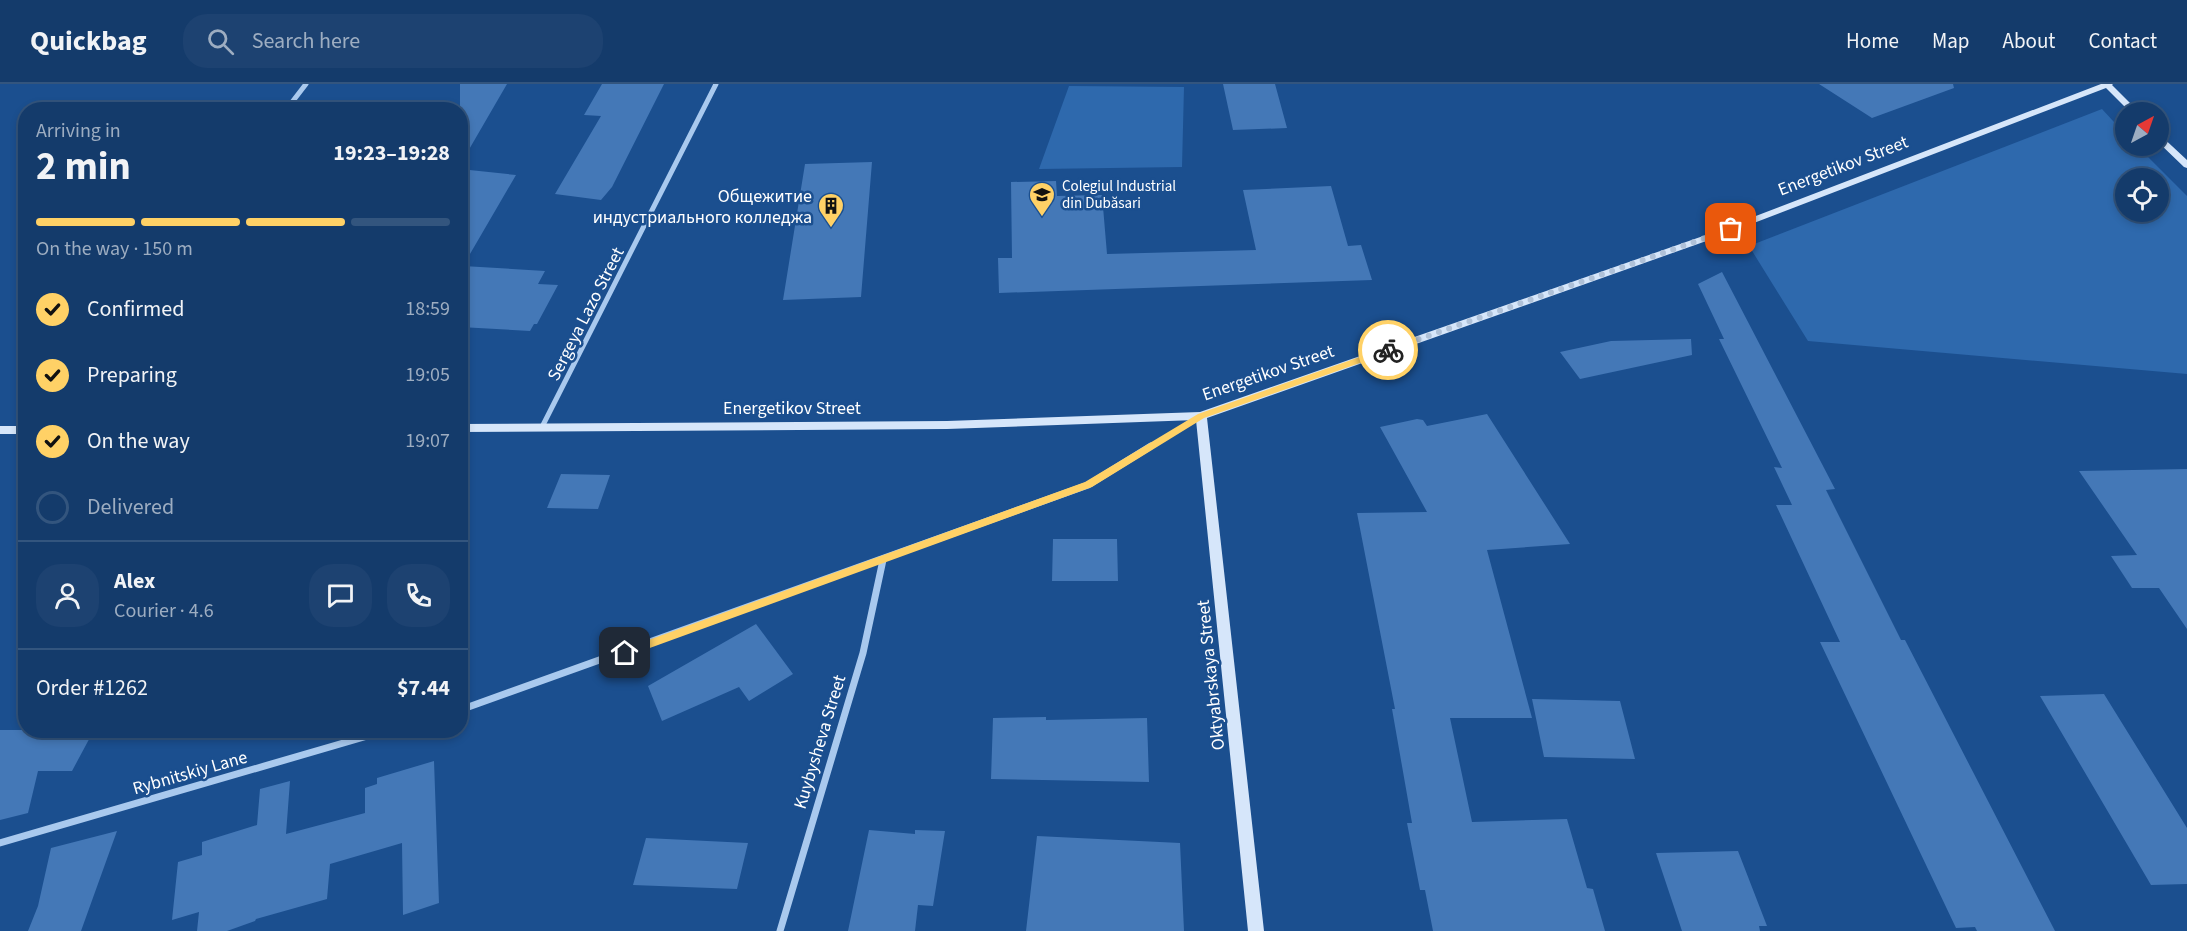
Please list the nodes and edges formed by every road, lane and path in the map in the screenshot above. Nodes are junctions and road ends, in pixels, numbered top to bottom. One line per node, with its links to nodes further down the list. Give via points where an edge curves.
1 (306, 84): 4 (street)
2 (716, 84): 9 (street, Sergeya Lazo Street)
3 (2108, 84): 5 (street); 8 (street, Energetikov Street, via 1709,237)
4 (292, 102)
5 (2125, 102)
6 (2169, 147): 7 (street)
7 (2187, 165)
8 (1201, 416): 9 (street, Energetikov Street, via 946,425); 13 (street, via 1088,485); 18 (street, Oktyabrskaya Street)
9 (542, 427): 10 (street, Energetikov Street)
10 (468, 428)
11 (0, 430): 12 (street)
12 (18, 430)
13 (883, 560): 14 (street); 17 (street, Kuybysheva Street, via 863,652)
14 (468, 708)
15 (361, 738): 16 (street, Rybnitskiy Lane)
16 (0, 843)
17 (780, 931)
18 (1256, 931)

